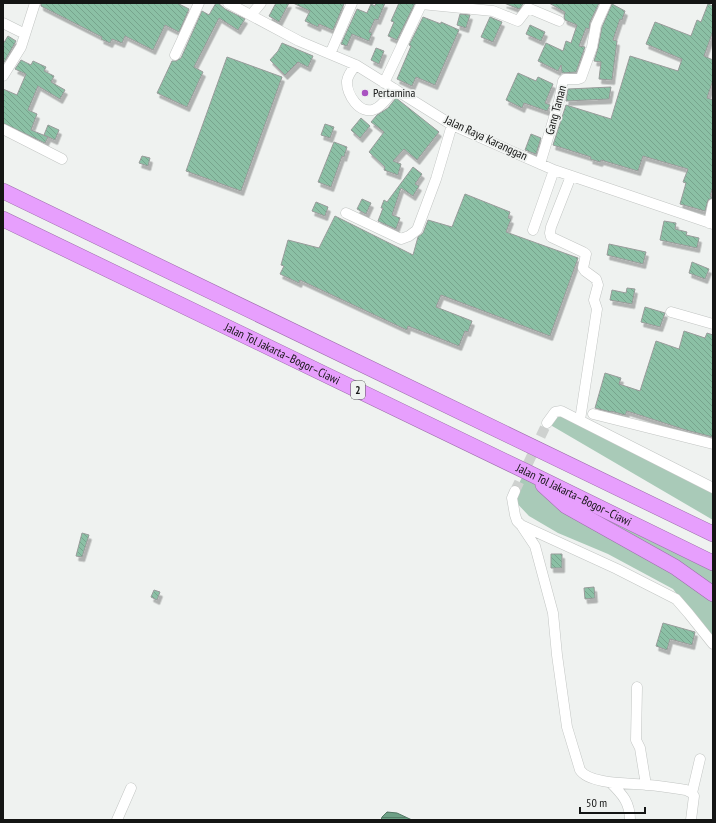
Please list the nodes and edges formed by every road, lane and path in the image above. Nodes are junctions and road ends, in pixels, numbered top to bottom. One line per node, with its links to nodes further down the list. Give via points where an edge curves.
1 (35, 3): 11 (street)
2 (199, 3): 13 (street)
3 (228, 3): 8 (street, Jalan Raya Karanggan)
4 (261, 3): 8 (street)
5 (352, 3): 12 (street)
6 (606, 3): 21 (street, Gang Taman, via 596,25 592,47 581,78 565,78 563,81)
7 (421, 4): 9 (street, via 493,11 518,21 526,9 529,9); 16 (street)
8 (251, 15): 12 (street, Jalan Raya Karanggan, via 299,41)
9 (559, 21)
10 (3, 23): 11 (street)
11 (25, 34): 15 (street, via 21,47)
12 (330, 54): 14 (street, Jalan Raya Karanggan)
13 (174, 55)
14 (356, 65): 16 (street, Jalan Raya Karanggan); 17 (street, via 349,73 347,86 350,96 364,110 376,109)
15 (3, 76)
16 (384, 83): 17 (street, Jalan Raya Karanggan)
17 (394, 89): 18 (street, Jalan Raya Karanggan)
18 (452, 125): 21 (street, Jalan Raya Karanggan); 26 (street, via 417,230 401,239)
19 (3, 129): 20 (street)
20 (62, 159)
21 (540, 164): 22 (street, Jalan Raya Karanggan)
22 (554, 170): 23 (street, Jalan Raya Karanggan); 29 (street)
23 (571, 176): 28 (street, Jalan Raya Karanggan); 33 (street, via 550,232 551,237 586,254 585,271 596,279 598,285 594,300 597,309)
24 (3, 191): 40 (highway, Jalan Tol Jakarta–Bogor–Ciawi / 2)
25 (713, 204): 28 (street)
26 (346, 213)
27 (3, 219): 36 (highway, Jalan Tol Jakarta–Bogor–Ciawi / 2)
28 (711, 223)
29 (532, 230)
30 (671, 312): 31 (street)
31 (713, 324)
32 (593, 414): 35 (street)
33 (580, 420): 34 (street, via 558,411); 37 (street)
34 (548, 423)
35 (713, 444)
36 (530, 473): 41 (highway, Jalan Tol Jakarta–Bogor–Ciawi / 2); 42 (highway, via 566,506 675,567)
37 (713, 488)
38 (515, 491): 39 (street, via 512,498 513,506 517,521)
39 (521, 525): 43 (street, via 676,599); 46 (street, via 535,546 553,612 567,726 580,770 585,775)
40 (713, 534)
41 (713, 563)
42 (713, 594)
43 (713, 644)
44 (637, 687): 47 (street, via 636,740 640,748)
45 (700, 759): 49 (street)
46 (611, 783): 47 (street); 51 (street, via 627,804)
47 (646, 785): 49 (street)
48 (131, 788): 50 (street)
49 (692, 793): 52 (street, via 694,796)
50 (117, 820)
51 (630, 820)
52 (691, 820)

